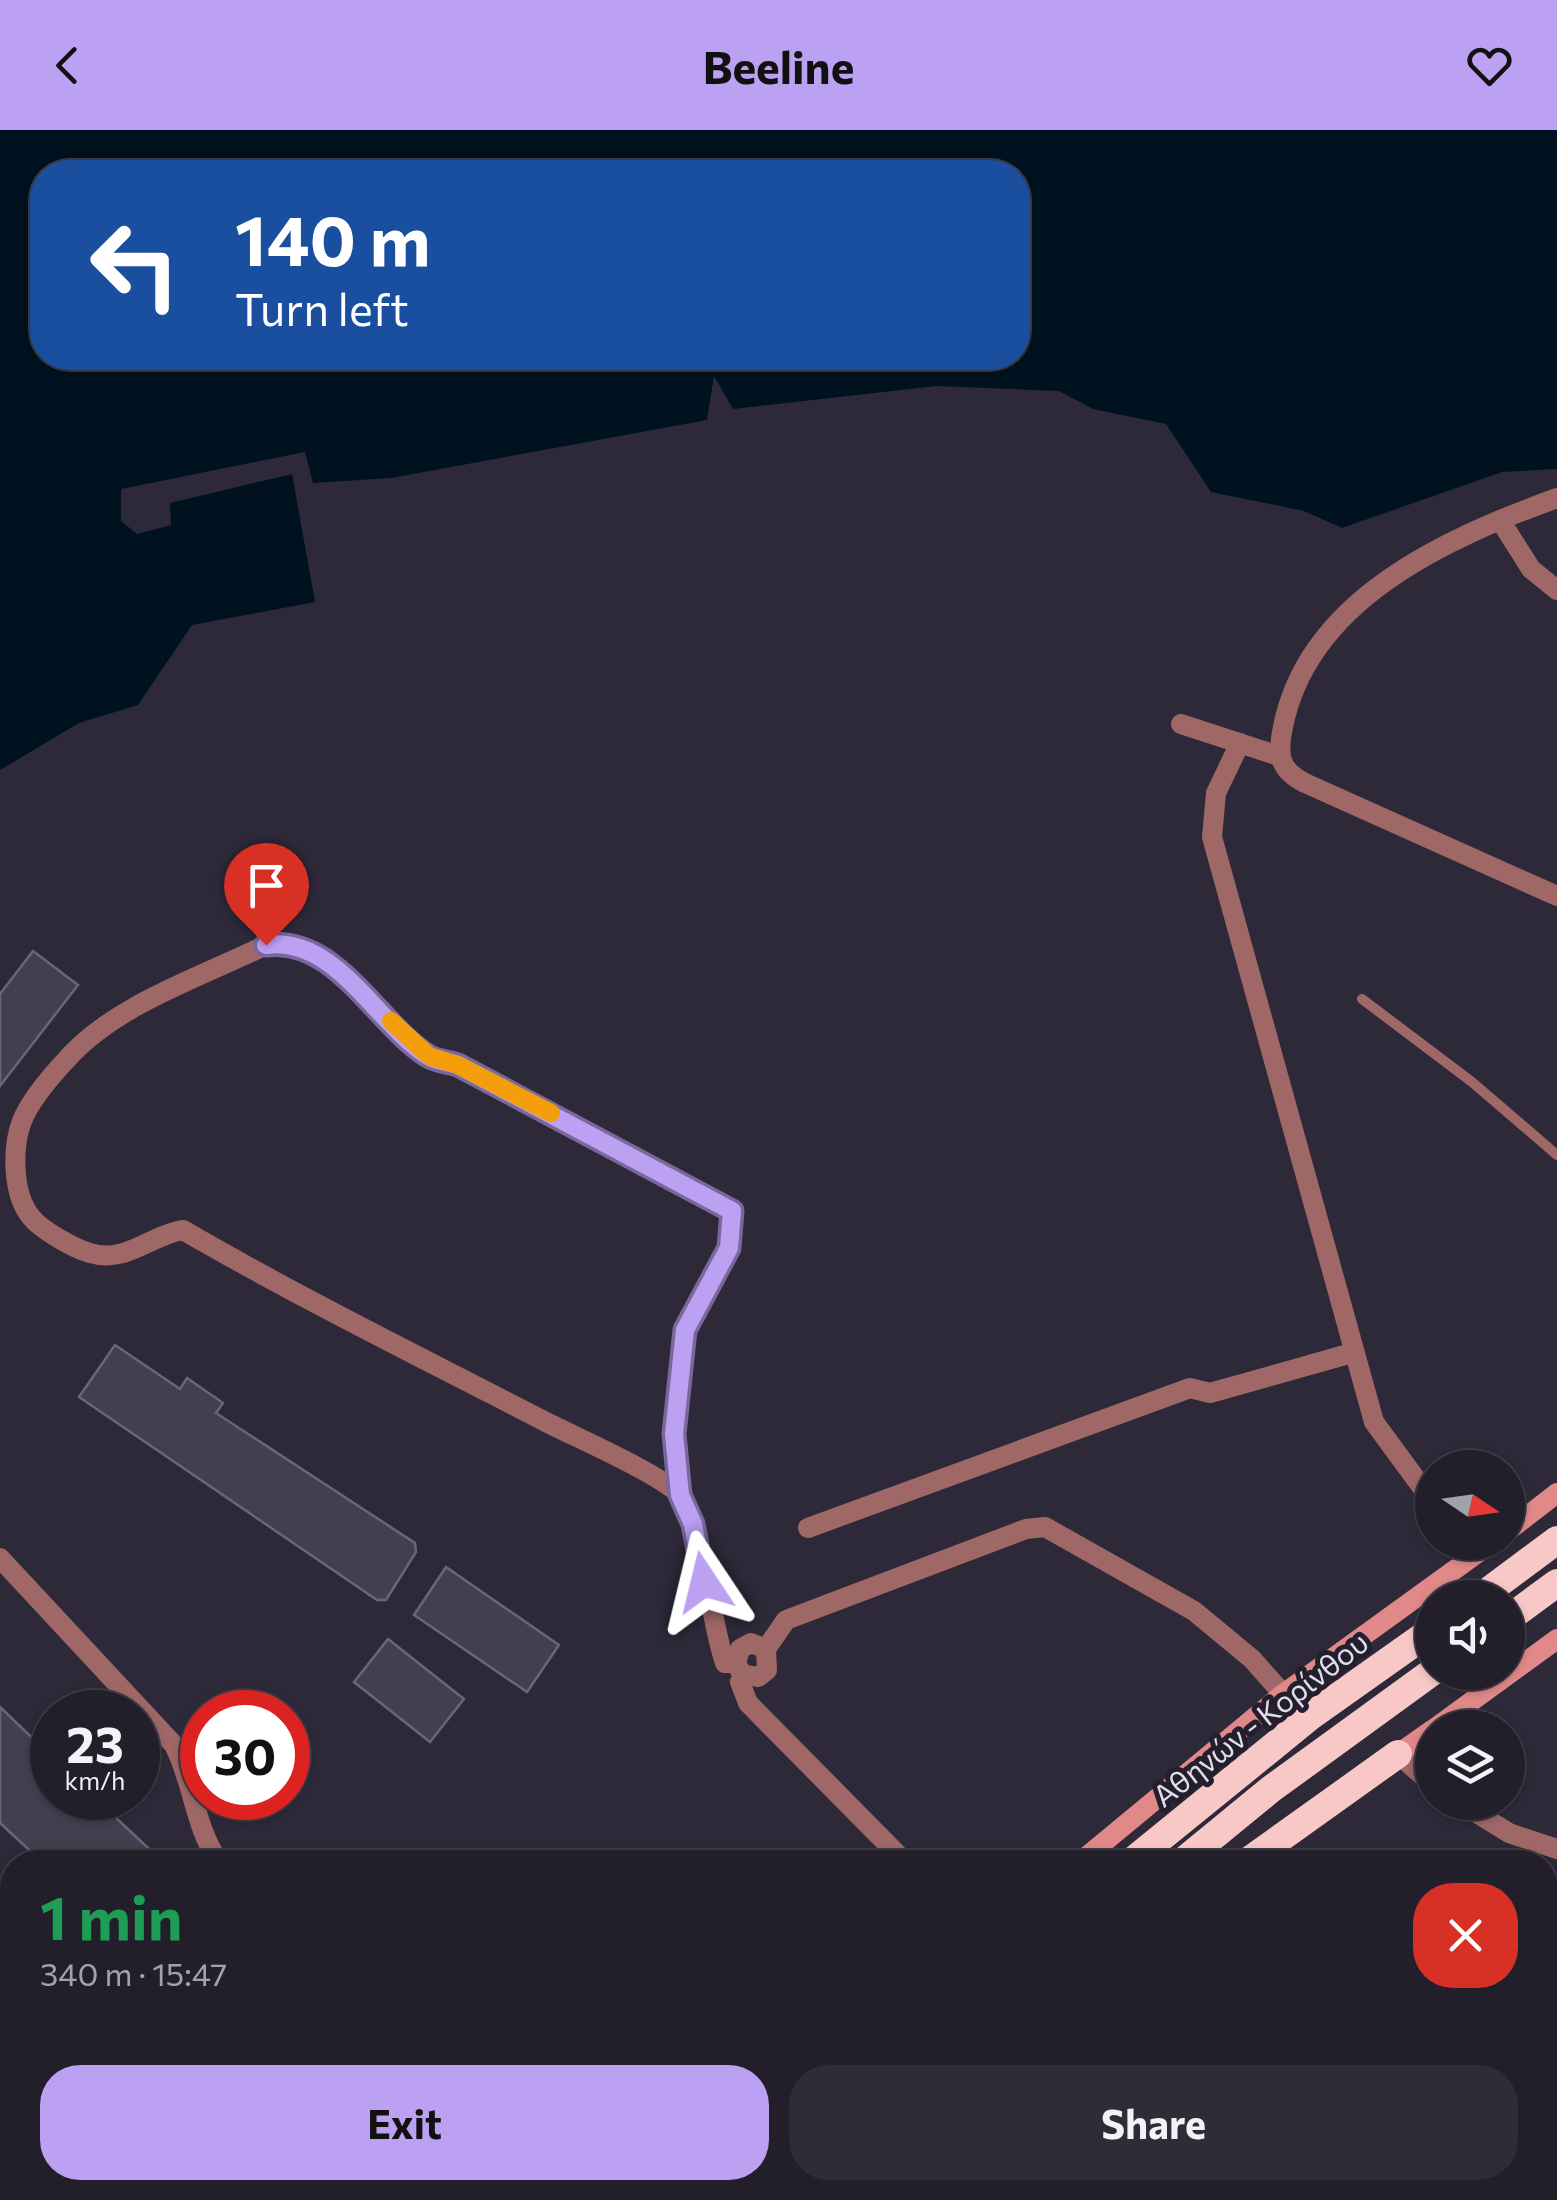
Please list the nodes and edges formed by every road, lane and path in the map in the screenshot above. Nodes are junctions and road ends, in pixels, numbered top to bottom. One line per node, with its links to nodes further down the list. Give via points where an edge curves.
1 (1557, 498): 2 (street)
2 (1500, 520): 3 (street, via 1531,568); 6 (street, via 1392,577 1338,622 1294,694)
3 (1557, 590)
4 (1181, 724): 5 (street)
5 (1240, 743): 6 (street); 10 (street, via 1216,793 1212,837)
6 (1279, 756): 7 (street, via 1300,781)
7 (1557, 896)
8 (1362, 999): 9 (lane)
9 (1557, 1155)
10 (1352, 1353): 11 (street, via 1374,1422); 15 (street, via 1210,1393 1190,1388)
11 (1415, 1478)
12 (1557, 1494): 14 (main road)
13 (680, 1495): 13 (street, via 182,1230 158,1234 137,1252 91,1254 56,1234 31,1217 20,1188 14,1150 23,1117 68,1057 118,1018 266,945 289,942 322,959 429,1056 732,1211 729,1248 685,1330 674,1434); 24 (street)
14 (1525, 1518)
15 (808, 1528)
16 (1557, 1540): 19 (highway)
17 (0, 1558): 33 (street, via 174,1745)
18 (1455, 1560): 26 (main road)
19 (1504, 1580)
20 (1557, 1582): 21 (highway)
21 (1525, 1607)
22 (1557, 1639): 27 (main road)
23 (1415, 1642): 36 (highway, Αθηνών - Κορίνθου, via 1312,1715)
24 (738, 1673): 26 (street, via 768,1670 766,1649 786,1620 1046,1527 1194,1611); 34 (street, via 748,1704)
25 (1415, 1684): 37 (highway, Αθηνών - Κορίνθου)
26 (1283, 1694): 35 (main road)
27 (1459, 1710)
28 (1415, 1742): 29 (main road)
29 (1398, 1754): 30 (street); 38 (highway)
30 (1415, 1769)
31 (1489, 1820): 32 (street)
32 (1557, 1849)
33 (211, 1850)
34 (893, 1850)
35 (1094, 1850)
36 (1146, 1850)
37 (1197, 1850)
38 (1263, 1850)

